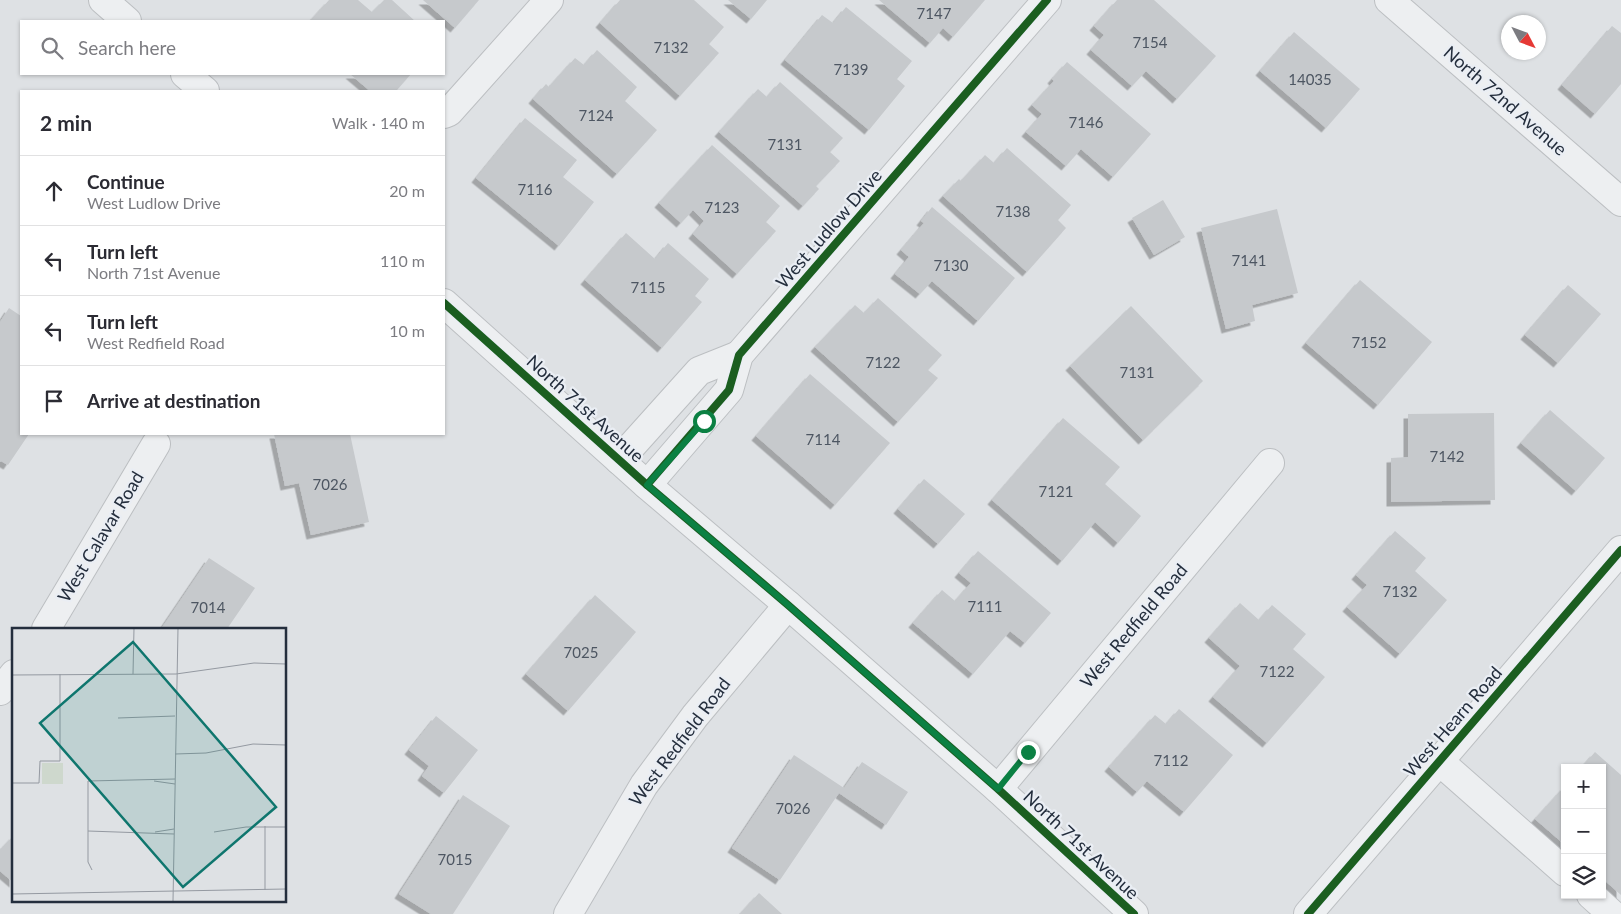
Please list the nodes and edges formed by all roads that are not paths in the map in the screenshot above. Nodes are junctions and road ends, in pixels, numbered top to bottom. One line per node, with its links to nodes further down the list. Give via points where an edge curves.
1 (103, 0): 5 (street)
2 (549, 0): 8 (street)
3 (1047, 0): 11 (street, West Ludlow Drive)
4 (1389, 0): 9 (street, North 72nd Avenue)
5 (125, 20)
6 (186, 75): 7 (street)
7 (204, 90)
8 (446, 120)
9 (1621, 202)
10 (445, 304): 15 (street, North 71st Avenue)
11 (739, 355): 12 (street, West Ludlow Drive, via 699,371); 13 (street, West Ludlow Drive, via 729,390)
12 (675, 397): 13 (street); 15 (street, West Ludlow Drive)
13 (704, 421): 17 (street, West Ludlow Drive)
14 (156, 444): 20 (street, West Calavar Road)
15 (619, 460): 17 (street, North 71st Avenue)
16 (1270, 463): 24 (street, West Redfield Road)
17 (647, 485): 19 (street, North 71st Avenue)
18 (1621, 550): 23 (street, West Hearn Road)
19 (788, 605): 24 (street, North 71st Avenue); 27 (street, West Redfield Road, via 695,716 644,785)
20 (47, 628)
21 (12, 676): 22 (street)
22 (0, 691)
23 (1439, 761): 25 (street); 29 (street, West Hearn Road)
24 (998, 789): 28 (street, North 71st Avenue)
25 (1561, 868)
26 (1595, 899): 30 (street)
27 (568, 914)
28 (1134, 914)
29 (1308, 914)
30 (1612, 914)

